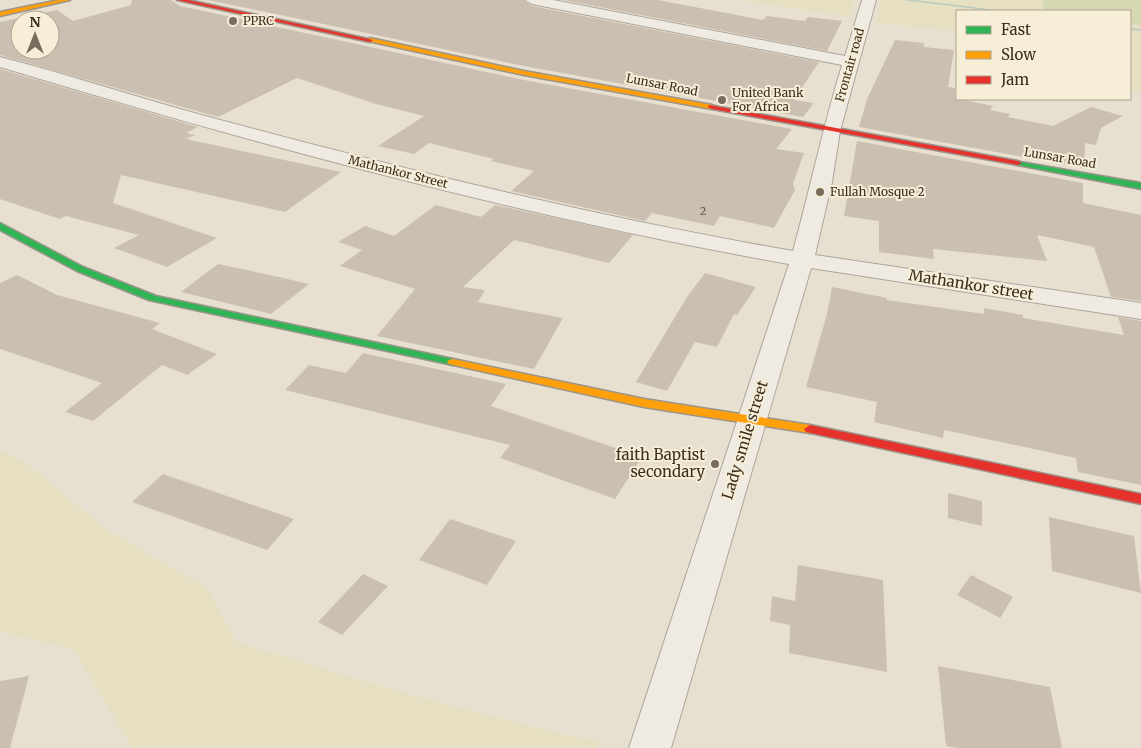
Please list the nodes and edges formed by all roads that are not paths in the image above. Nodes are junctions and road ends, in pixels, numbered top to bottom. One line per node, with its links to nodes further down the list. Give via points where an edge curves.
1 (67, 0): 5 (main road)
2 (180, 0): 8 (main road, Lunsar Road, via 406,49)
3 (532, 0): 7 (street)
4 (869, 0): 7 (street, Frontair road)
5 (0, 14)
6 (0, 62): 11 (street, Mathankor Street, via 145,106 472,190 681,238)
7 (851, 62): 8 (street, Frontair road)
8 (832, 131): 9 (main road, Lunsar Road); 11 (street, Lady smile street)
9 (1141, 186)
10 (0, 226): 13 (main road, via 80,268 153,298 644,403)
11 (802, 259): 12 (street, Mathankor street); 13 (street, Lady smile street)
12 (1141, 312)
13 (751, 422): 14 (main road, via 907,448); 15 (street, Lady smile street)
14 (1141, 499)
15 (650, 748)

